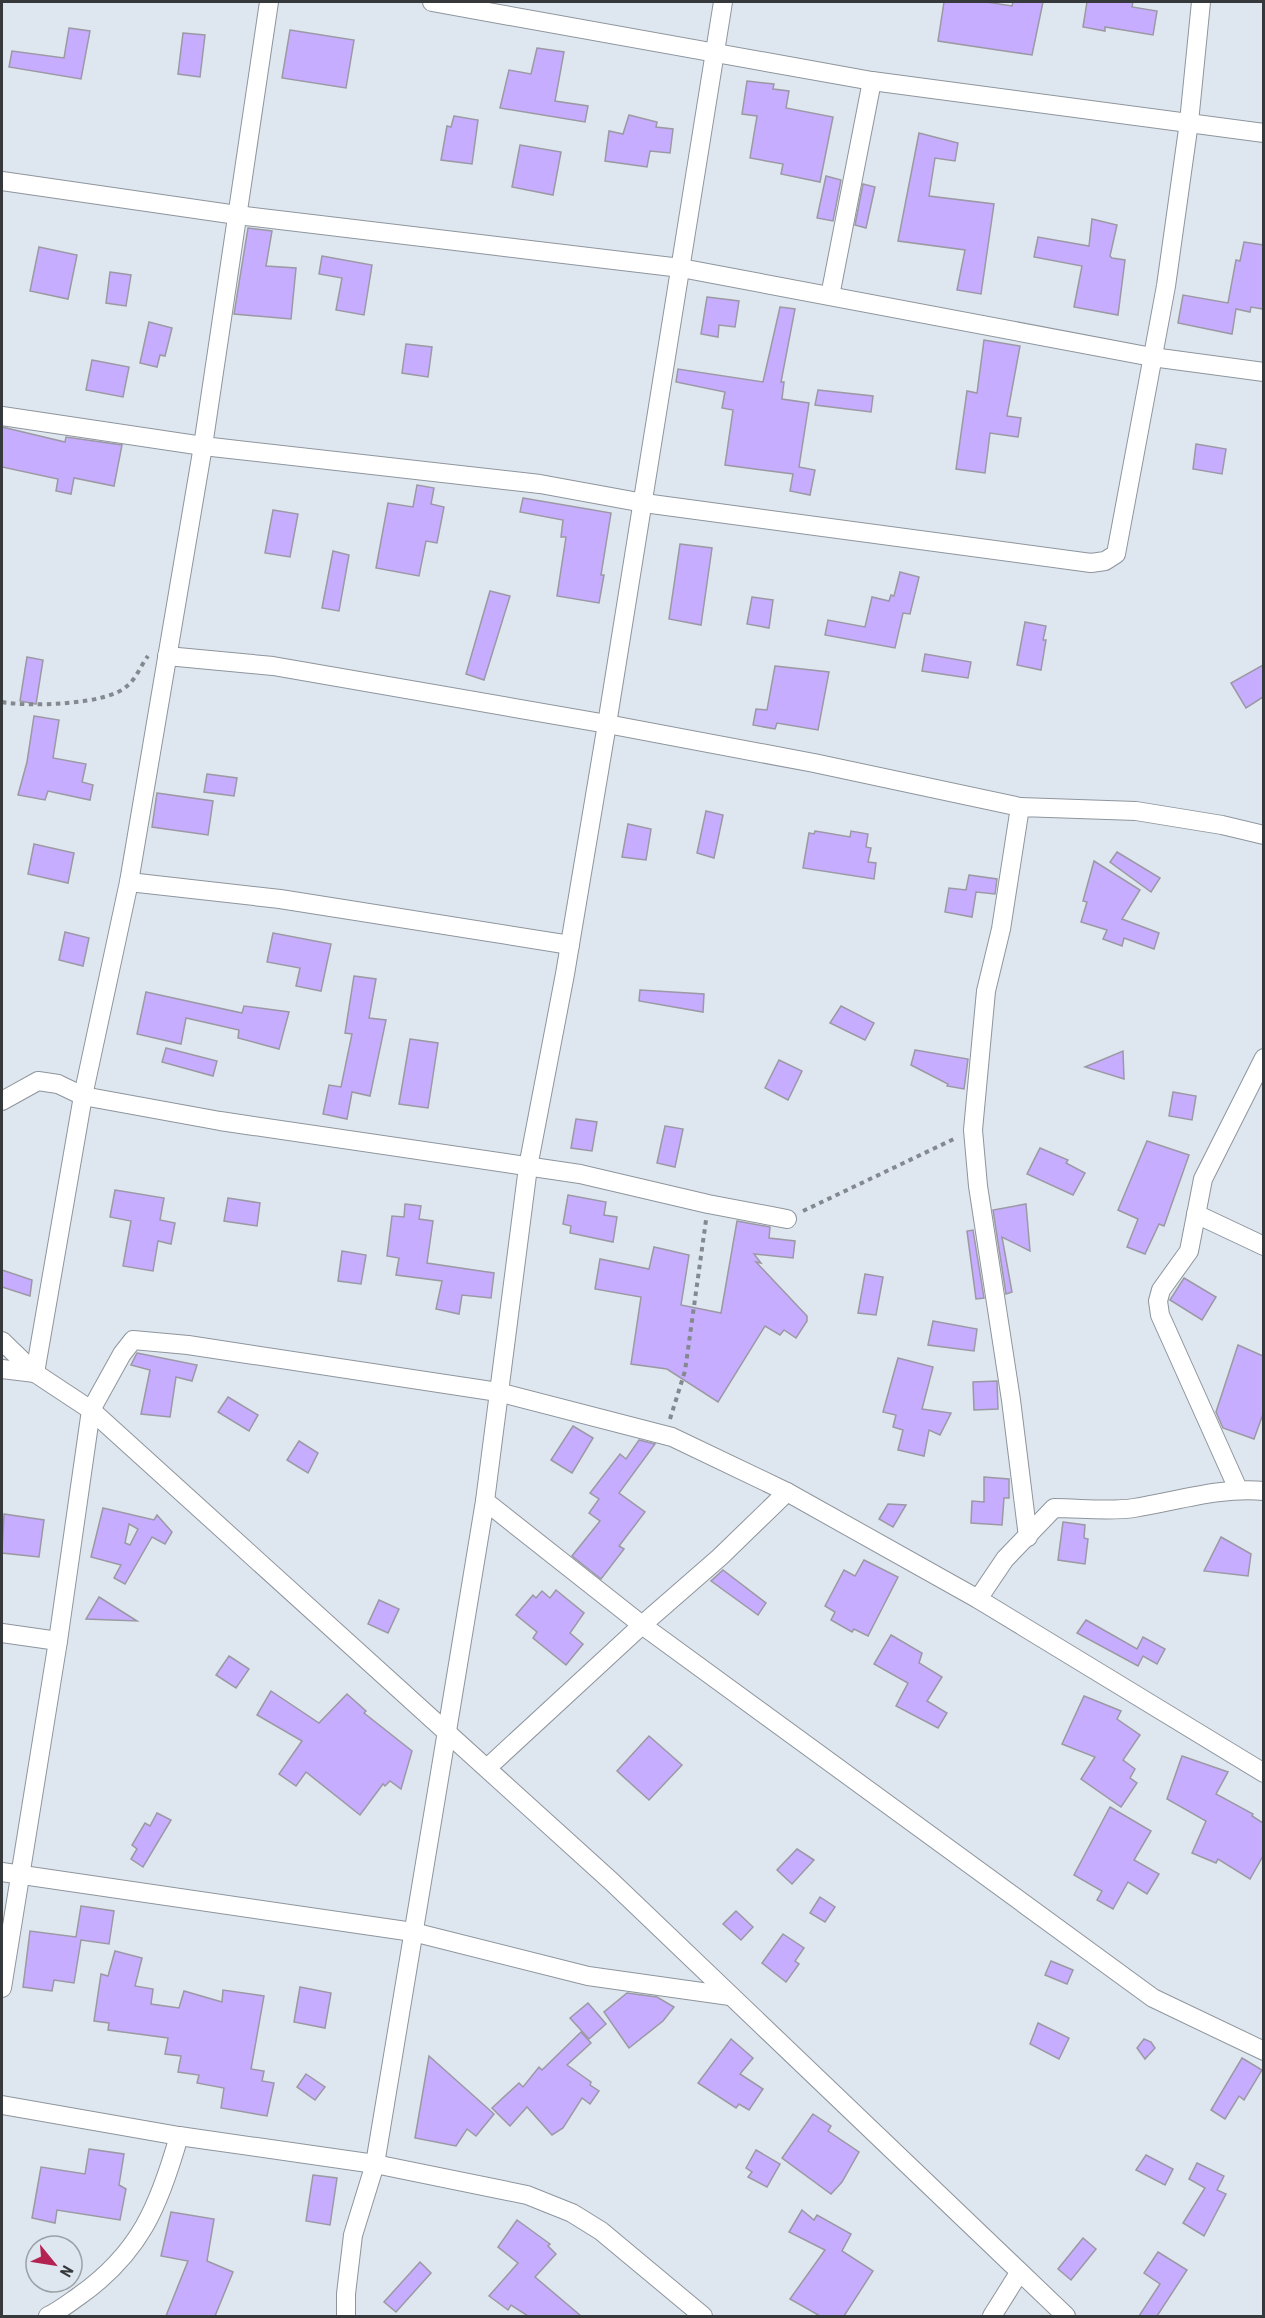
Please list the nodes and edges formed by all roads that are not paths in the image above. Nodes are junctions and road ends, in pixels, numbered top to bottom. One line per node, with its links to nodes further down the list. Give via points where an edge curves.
1 (268, 2): 10 (street)
2 (432, 2): 5 (street)
3 (723, 2): 5 (street)
4 (1201, 2): 7 (street)
5 (714, 53): 6 (street); 11 (street)
6 (872, 81): 7 (street); 12 (street)
7 (1189, 122): 8 (street); 13 (street)
8 (1263, 133)
9 (2, 181): 10 (street)
10 (237, 215): 11 (street); 16 (street)
11 (681, 268): 12 (street); 17 (street)
12 (830, 296): 13 (street)
13 (1152, 357): 14 (street); 17 (street, via 1116,554 1105,561 1090,563)
14 (1263, 372)
15 (2, 416): 16 (street)
16 (203, 446): 17 (street, via 540,484); 18 (street)
17 (644, 503): 19 (street)
18 (167, 656): 19 (street, via 273,666); 22 (street)
19 (607, 724): 20 (street); 23 (street)
20 (1020, 807): 21 (street, via 1136,811); 40 (street, via 1001,929 986,991 973,1130)
21 (1263, 835)
22 (129, 882): 23 (street, via 280,899); 25 (street)
23 (570, 945): 27 (street)
24 (1263, 1058): 28 (street, via 1203,1179)
25 (83, 1096): 26 (street, via 58,1084 38,1081); 27 (street, via 220,1121); 33 (street)
26 (2, 1101)
27 (528, 1167): 29 (street, via 580,1174); 34 (street)
28 (1196, 1214): 30 (street); 36 (street, via 1189,1251 1166,1282 1158,1301 1160,1316)
29 (787, 1219)
30 (1263, 1246)
31 (2, 1341): 33 (street)
32 (2, 1369): 33 (street)
33 (35, 1373): 35 (street)
34 (498, 1392): 35 (street, via 133,1340); 38 (street, via 666,1435); 39 (street)
35 (91, 1410): 44 (street); 45 (street)
36 (1238, 1489): 37 (street); 40 (street, via 1131,1509 1054,1508)
37 (1263, 1491)
38 (787, 1492): 41 (street); 42 (street, via 712,1565)
39 (485, 1501): 42 (street); 45 (street)
40 (1028, 1537): 41 (street, via 1005,1559)
41 (978, 1599): 47 (street)
42 (642, 1625): 46 (street); 52 (street, via 1153,1998)
43 (2, 1633): 44 (street)
44 (58, 1641): 48 (street)
45 (447, 1731): 46 (street); 49 (street)
46 (487, 1767): 51 (street)
47 (1263, 1773)
48 (11, 1873): 49 (street); 50 (street)
49 (413, 1932): 51 (street, via 588,1976); 55 (street)
50 (2, 1988)
51 (730, 1996): 56 (street)
52 (1263, 2051)
53 (2, 2105): 54 (street)
54 (179, 2136): 55 (street); 57 (street, via 166,2182 141,2235 104,2278)
55 (375, 2164): 58 (street, via 353,2235); 59 (street, via 527,2195 572,2213 609,2238)
56 (1019, 2273): 60 (street); 61 (street)
57 (48, 2316)
58 (346, 2316)
59 (702, 2316)
60 (992, 2316)
61 (1066, 2316)

